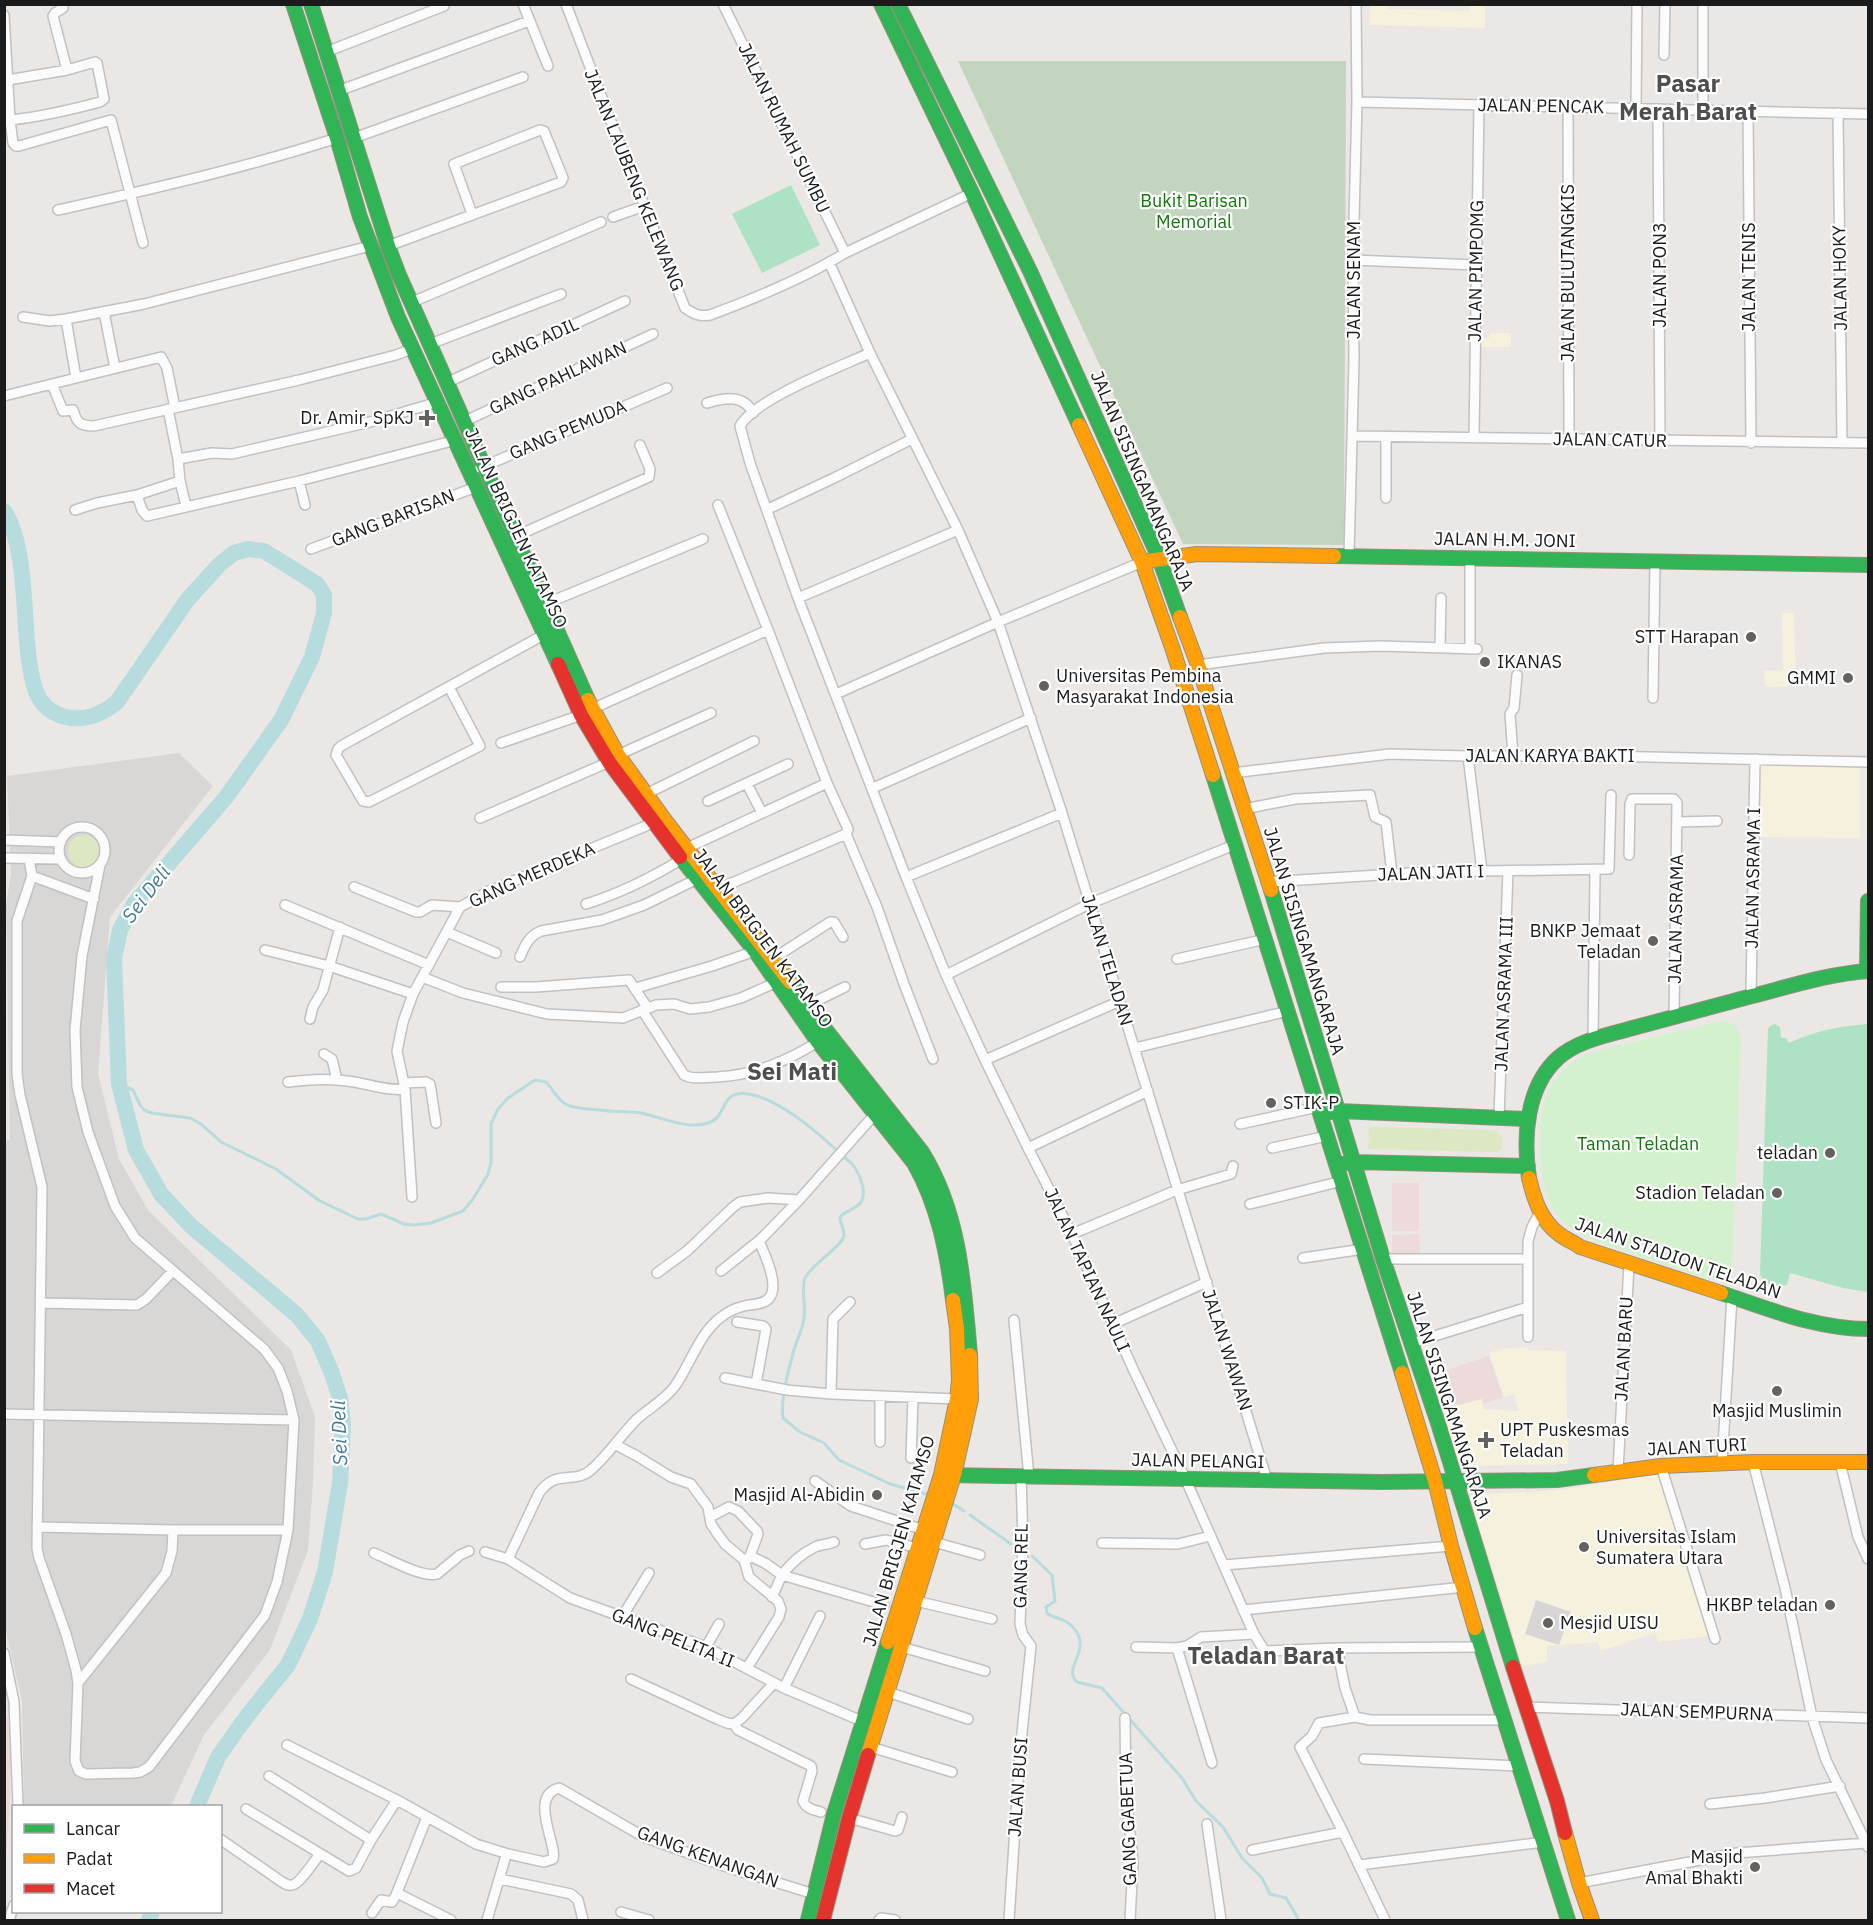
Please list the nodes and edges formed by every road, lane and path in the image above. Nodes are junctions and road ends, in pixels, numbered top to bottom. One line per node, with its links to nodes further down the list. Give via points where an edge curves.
1 (63, 4): 19 (street, via 53,16)
2 (293, 4): 33 (main road, JALAN BRIGJEN KATAMSO)
3 (523, 4): 15 (street)
4 (566, 4): 39 (street, JALAN LAUBENG KELEWANG)
5 (723, 4): 47 (street, JALAN RUMAH SUMBU)
6 (881, 4): 37 (main road, JALAN SISINGAMANGARAJA)
7 (898, 4): 36 (main road, JALAN SISINGAMANGARAJA)
8 (1356, 4): 23 (street, JALAN SENAM)
9 (1637, 4): 26 (street)
10 (1665, 4): 17 (street)
11 (1703, 4): 28 (street)
12 (312, 5): 16 (main road, JALAN BRIGJEN KATAMSO)
13 (444, 6): 16 (street)
14 (4, 15): 21 (street)
15 (529, 21): 18 (street); 22 (street)
16 (326, 52): 22 (main road, JALAN BRIGJEN KATAMSO)
17 (1665, 55)
18 (548, 66)
19 (67, 70): 21 (street); 32 (street, via 96,62 104,99 65,112)
20 (523, 77): 34 (street)
21 (7, 83): 32 (street)
22 (338, 91): 34 (main road, JALAN BRIGJEN KATAMSO)
23 (1357, 102): 24 (street, JALAN PENCAK); 48 (street, JALAN SENAM)
24 (1479, 105): 25 (street, JALAN PENCAK); 50 (street, JALAN PIMPOMG)
25 (1568, 107): 26 (street, JALAN PENCAK); 77 (street, JALAN BULUTANGKIS)
26 (1636, 108): 27 (street, JALAN PENCAK)
27 (1658, 109): 28 (street, JALAN PENCAK); 80 (street, JALAN PON3)
28 (1703, 110): 29 (street, JALAN PENCAK)
29 (1748, 111): 30 (street, JALAN PENCAK); 81 (street, JALAN TENIS)
30 (1838, 113): 31 (street, JALAN PENCAK); 82 (street, JALAN HOKY)
31 (1869, 114)
32 (10, 120): 35 (street)
33 (337, 138): 38 (street); 45 (main road, JALAN BRIGJEN KATAMSO)
34 (354, 138): 46 (main road, JALAN BRIGJEN KATAMSO)
35 (9, 144): 38 (street, via 19,146 111,120)
36 (987, 186): 37 (main road); 60 (main road, JALAN SISINGAMANGARAJA)
37 (972, 193): 47 (street, JALAN LAUBENG KELEWANG); 62 (main road, JALAN SISINGAMANGARAJA)
38 (129, 194): 40 (street); 44 (street)
39 (644, 206): 42 (street); 49 (street, JALAN LAUBENG KELEWANG, via 685,308 694,314 710,315 757,297)
40 (58, 210)
41 (472, 214): 41 (street, via 454,165 544,131 562,180); 46 (street)
42 (613, 217)
43 (601, 222): 53 (street)
44 (143, 243)
45 (370, 246): 54 (street); 59 (main road, JALAN BRIGJEN KATAMSO)
46 (388, 246): 53 (main road, JALAN BRIGJEN KATAMSO)
47 (845, 253): 49 (street, JALAN LAUBENG KELEWANG)
48 (1353, 260): 50 (street); 74 (street, JALAN SENAM)
49 (829, 262): 61 (street, JALAN TELADAN)
50 (1476, 265): 76 (street, JALAN PIMPOMG)
51 (561, 294): 58 (street)
52 (625, 301): 65 (street, GANG ADIL)
53 (410, 303): 58 (main road, JALAN BRIGJEN KATAMSO)
54 (104, 312): 56 (street); 63 (street)
55 (23, 317): 56 (street)
56 (66, 319): 64 (street)
57 (653, 334): 73 (street, GANG PAHLAWAN)
58 (430, 344): 65 (main road, JALAN BRIGJEN KATAMSO)
59 (412, 349): 69 (main road, JALAN BRIGJEN KATAMSO); 71 (street)
60 (1065, 350): 62 (main road); 103 (main road, JALAN SISINGAMANGARAJA)
61 (870, 353): 72 (street, via 776,395); 78 (street, JALAN TELADAN)
62 (1048, 358): 106 (main road, JALAN SISINGAMANGARAJA)
63 (115, 368): 64 (street); 71 (street, via 161,357 167,368)
64 (76, 378): 66 (street)
65 (446, 383): 73 (main road, JALAN BRIGJEN KATAMSO)
66 (52, 384): 68 (street); 71 (street, via 61,409 73,411 75,419 86,426)
67 (667, 388): 86 (street, GANG PEMUDA)
68 (4, 396)
69 (438, 402): 79 (main road, JALAN BRIGJEN KATAMSO); 85 (street, via 232,454)
70 (707, 403): 72 (street, via 737,399)
71 (171, 409): 85 (street)
72 (753, 413): 96 (street, via 740,428)
73 (463, 422): 86 (main road, JALAN BRIGJEN KATAMSO)
74 (1352, 436): 75 (street, JALAN CATUR); 102 (street, JALAN SENAM)
75 (1386, 438): 76 (street, JALAN CATUR); 92 (street)
76 (1474, 438): 77 (street, JALAN CATUR)
77 (1569, 438): 80 (street, JALAN CATUR)
78 (912, 439): 96 (street); 98 (street, JALAN TELADAN)
79 (456, 440): 87 (main road, JALAN BRIGJEN KATAMSO); 89 (street)
80 (1660, 441): 81 (street, JALAN CATUR)
81 (1751, 443): 82 (street, JALAN CATUR)
82 (1842, 443): 83 (street, JALAN CATUR)
83 (1869, 443)
84 (640, 445): 99 (street, via 650,469 649,477)
85 (178, 459): 88 (street)
86 (483, 467): 87 (street, GANG PEMUDA); 99 (main road, JALAN BRIGJEN KATAMSO)
87 (469, 472): 90 (main road, JALAN BRIGJEN KATAMSO)
88 (180, 481): 91 (street); 95 (street)
89 (299, 481): 93 (street); 95 (street)
90 (476, 487): 101 (street, GANG BARISAN); 108 (main road, JALAN BRIGJEN KATAMSO)
91 (137, 495): 95 (street, via 147,516); 97 (street)
92 (1386, 498)
93 (305, 505)
94 (718, 505): 113 (street)
95 (186, 506)
96 (768, 508): 109 (street)
97 (75, 510)
98 (958, 530): 109 (street); 112 (street, JALAN TELADAN)
99 (514, 537): 108 (main road, JALAN BRIGJEN KATAMSO)
100 (703, 539): 111 (street)
101 (311, 549)
102 (1349, 556): 103 (main road, JALAN H.M. JONI, via 1197,554); 104 (main road, JALAN H.M. JONI)
103 (1160, 558): 106 (main road, JALAN H.M. JONI); 116 (main road, JALAN SISINGAMANGARAJA)
104 (1470, 558): 105 (main road, JALAN H.M. JONI); 115 (street, via 1473,649)
105 (1654, 561): 107 (main road, JALAN H.M. JONI); 120 (street)
106 (1142, 562): 112 (street); 149 (main road, JALAN SISINGAMANGARAJA)
107 (1869, 566)
108 (533, 593): 111 (main road, JALAN BRIGJEN KATAMSO); 114 (main road, JALAN BRIGJEN KATAMSO)
109 (798, 598): 119 (street)
110 (1441, 598): 115 (street)
111 (545, 604): 121 (main road, JALAN BRIGJEN KATAMSO)
112 (998, 622): 119 (street); 123 (street, JALAN TELADAN)
113 (768, 630): 121 (street); 133 (street)
114 (545, 634): 118 (street); 121 (main road, JALAN BRIGJEN KATAMSO)
115 (1440, 648): 116 (street, via 1324,648)
116 (1198, 665): 132 (main road, JALAN SISINGAMANGARAJA)
117 (1517, 675): 127 (street, via 1510,714)
118 (449, 687): 118 (street, via 338,749 336,755 363,801 369,802 480,746)
119 (836, 694): 135 (street)
120 (1653, 698)
121 (586, 712): 125 (street); 128 (main road, JALAN BRIGJEN KATAMSO)
122 (711, 713): 128 (street)
123 (1030, 718): 135 (street); 141 (street, JALAN TELADAN)
124 (754, 741): 136 (street)
125 (501, 743)
126 (1468, 756): 127 (street, JALAN KARYA BAKTI); 132 (street, JALAN KARYA BAKTI, via 1376,755); 158 (street)
127 (1513, 756): 129 (street, JALAN KARYA BAKTI)
128 (613, 758): 136 (main road, JALAN BRIGJEN KATAMSO); 142 (street); 145 (main road, JALAN BRIGJEN KATAMSO)
129 (1755, 759): 130 (street, JALAN KARYA BAKTI); 192 (street, JALAN ASRAMA I)
130 (1869, 762)
131 (788, 764): 134 (street)
132 (1232, 773): 139 (main road, JALAN SISINGAMANGARAJA)
133 (827, 783): 140 (street); 146 (street, via 848,830)
134 (747, 784): 138 (street); 140 (street)
135 (873, 788): 161 (street)
136 (646, 794): 150 (main road, JALAN BRIGJEN KATAMSO)
137 (1611, 795): 157 (street, JALAN JATI I, via 1609,869)
138 (708, 801)
139 (1244, 809): 159 (street, via 1294,799 1370,795 1375,817 1386,822); 163 (main road, JALAN SISINGAMANGARAJA)
140 (762, 813): 150 (street)
141 (1062, 813): 161 (street); 170 (street, JALAN TELADAN)
142 (480, 818)
143 (1717, 821): 144 (street)
144 (1677, 822): 151 (street, JALAN ASRAMA, via 1674,799 1632,799); 197 (street, JALAN ASRAMA)
145 (653, 823): 150 (main road, JALAN BRIGJEN KATAMSO); 171 (street, GANG MERDEKA, via 489,891)
146 (846, 834): 165 (street); 203 (street)
147 (4, 840): 148 (street)
148 (61, 842): 154 (street); 155 (street, via 73,829 82,827 98,833 105,849)
149 (1234, 845): 170 (street); 175 (main road, JALAN SISINGAMANGARAJA)
150 (684, 854): 162 (main road, JALAN BRIGJEN KATAMSO); 165 (main road, JALAN BRIGJEN KATAMSO); 169 (street, via 651,878)
151 (1629, 855)
152 (4, 858): 153 (street)
153 (29, 859): 154 (street); 160 (street)
154 (61, 859): 155 (street, via 74,872 92,871)
155 (100, 865): 166 (street)
156 (1508, 871): 157 (street, JALAN JATI I); 158 (street, JALAN JATI I); 212 (street, JALAN ASRAMA III)
157 (1595, 871): 200 (street)
158 (1482, 872): 159 (street, JALAN JATI I)
159 (1392, 874): 163 (street, JALAN JATI I)
160 (32, 876): 166 (street); 242 (street, via 17,921 17,1074 42,1187)
161 (906, 877): 185 (street, JALAN TAPIAN NAULI)
162 (697, 879): 177 (main road, JALAN BRIGJEN KATAMSO); 179 (street, via 602,920 534,934)
163 (1268, 882): 210 (main road, JALAN SISINGAMANGARAJA)
164 (354, 887): 171 (street, via 416,912 432,905)
165 (718, 888): 180 (main road, JALAN BRIGJEN KATAMSO)
166 (94, 899): 236 (street, via 77,992 77,1087 88,1132 115,1206 135,1238)
167 (1869, 901): 184 (main road)
168 (285, 904): 172 (street)
169 (586, 904)
170 (1089, 904): 185 (street); 193 (street, JALAN TELADAN)
171 (460, 907): 173 (street, GANG MERDEKA)
172 (340, 927): 182 (street); 183 (street)
173 (447, 932): 178 (street); 182 (street, GANG MERDEKA)
174 (843, 937): 180 (street, via 834,922 830,922)
175 (1266, 939): 181 (street); 196 (main road, JALAN SISINGAMANGARAJA)
176 (265, 950): 183 (street)
177 (755, 951): 187 (main road, JALAN BRIGJEN KATAMSO); 190 (street)
178 (496, 953)
179 (520, 957)
180 (774, 958): 194 (main road, JALAN BRIGJEN KATAMSO)
181 (1177, 958)
182 (429, 964): 186 (street, GANG MERDEKA)
183 (330, 966): 191 (street); 198 (street)
184 (1868, 971): 192 (main road, JALAN STADION TELADAN)
185 (946, 975): 204 (street, JALAN TAPIAN NAULI)
186 (422, 977): 191 (street, GANG MERDEKA); 195 (street, via 464,993 547,1014 623,1018)
187 (777, 982): 195 (street, via 709,1007 690,1009 674,1004); 199 (main road, JALAN BRIGJEN KATAMSO)
188 (501, 987): 190 (street, via 629,980)
189 (845, 987): 194 (street)
190 (636, 988): 195 (street)
191 (413, 994): 207 (street, GANG MERDEKA, via 397,1051)
192 (1751, 996): 197 (main road, JALAN STADION TELADAN)
193 (1120, 1001): 201 (street, JALAN TELADAN); 204 (street)
194 (808, 1005): 199 (main road, JALAN BRIGJEN KATAMSO)
195 (645, 1009): 199 (street, via 689,1077 732,1076 760,1070)
196 (1288, 1011): 201 (street); 209 (main road, JALAN SISINGAMANGARAJA)
197 (1674, 1016): 200 (main road, JALAN STADION TELADAN)
198 (310, 1019)
199 (824, 1038): 211 (main road, JALAN BRIGJEN KATAMSO); 274 (main road, JALAN BRIGJEN KATAMSO, via 922,1152 952,1219 971,1379 968,1418)
200 (1593, 1040): 213 (main road, JALAN STADION TELADAN, via 1573,1048 1544,1073)
201 (1135, 1048): 208 (street, JALAN TELADAN)
202 (324, 1054): 205 (street, via 332,1059)
203 (933, 1059)
204 (985, 1060): 217 (street, JALAN TAPIAN NAULI)
205 (337, 1080): 206 (street); 207 (street, via 381,1089)
206 (288, 1083)
207 (405, 1086): 214 (street, via 430,1084); 225 (street, GANG MERDEKA)
208 (1148, 1091): 217 (street); 224 (street, JALAN TELADAN)
209 (1319, 1110): 210 (main road); 215 (street); 216 (main road, JALAN SISINGAMANGARAJA)
210 (1338, 1111): 212 (main road); 219 (main road, JALAN SISINGAMANGARAJA)
211 (875, 1114): 226 (street); 255 (main road, JALAN BRIGJEN KATAMSO, via 914,1162 939,1220 957,1328)
212 (1499, 1117): 213 (main road)
213 (1528, 1119): 222 (main road, JALAN STADION TELADAN)
214 (436, 1123)
215 (1240, 1124)
216 (1328, 1136): 218 (street); 220 (main road, JALAN SISINGAMANGARAJA)
217 (1028, 1148): 229 (street, JALAN TAPIAN NAULI)
218 (1272, 1148)
219 (1353, 1162): 220 (main road); 222 (main road); 233 (main road, JALAN SISINGAMANGARAJA)
220 (1337, 1165): 223 (main road, JALAN SISINGAMANGARAJA)
221 (1233, 1166): 224 (street, via 1231,1174)
222 (1528, 1166): 228 (main road, JALAN STADION TELADAN)
223 (1342, 1181): 227 (street); 231 (main road, JALAN SISINGAMANGARAJA)
224 (1177, 1190): 229 (street); 239 (street, JALAN TELADAN)
225 (412, 1197)
226 (799, 1200): 230 (street); 238 (street, via 768,1198 740,1202)
227 (1250, 1204)
228 (1540, 1212): 234 (street, via 1528,1241); 235 (main road, JALAN STADION TELADAN, via 1556,1232 1580,1247)
229 (1072, 1234): 246 (street, JALAN TAPIAN NAULI)
230 (759, 1241): 237 (street); 260 (street, via 772,1280 769,1299 730,1311 712,1324 671,1391 637,1419)
231 (1363, 1249): 232 (street); 272 (main road, JALAN SISINGAMANGARAJA)
232 (1303, 1258)
233 (1383, 1259): 234 (street); 249 (main road, JALAN SISINGAMANGARAJA)
234 (1527, 1259): 243 (street)
235 (1629, 1264): 240 (main road, JALAN STADION TELADAN); 267 (street, JALAN BARU)
236 (173, 1270): 242 (street, via 137,1305); 258 (street, via 264,1350 278,1368)
237 (721, 1270)
238 (657, 1273)
239 (1207, 1282): 246 (street, JALAN WAWAN); 270 (street, JALAN WAWAN)
240 (1732, 1297): 247 (main road, JALAN STADION TELADAN, via 1807,1322); 265 (street)
241 (850, 1302): 252 (street, via 833,1319)
242 (41, 1303): 257 (street)
243 (1527, 1307): 248 (street); 249 (street)
244 (1014, 1320): 268 (street, GANG REL)
245 (737, 1322): 251 (street, via 766,1329)
246 (1113, 1324): 269 (street, JALAN TAPIAN NAULI)
247 (1869, 1329)
248 (1528, 1337)
249 (1412, 1343): 273 (main road, JALAN SISINGAMANGARAJA)
250 (725, 1378): 251 (street)
251 (756, 1384): 252 (street)
252 (831, 1394): 253 (street)
253 (880, 1397): 254 (street); 259 (street)
254 (913, 1397): 255 (street); 261 (street)
255 (957, 1399): 274 (main road, JALAN BRIGJEN KATAMSO)
256 (4, 1414): 257 (street)
257 (40, 1414): 258 (street); 277 (street)
258 (294, 1420): 279 (street)
259 (880, 1442)
260 (616, 1445): 276 (street, via 671,1477 691,1484 708,1507); 292 (street, via 589,1471 574,1477 557,1477 545,1484)
261 (911, 1458)
262 (1753, 1462): 263 (main road, JALAN TURI); 265 (main road, JALAN TURI); 326 (street)
263 (1840, 1462): 264 (main road, JALAN TURI); 294 (street, via 1858,1537)
264 (1869, 1462)
265 (1722, 1463): 266 (main road, JALAN TURI)
266 (1661, 1466): 267 (main road, JALAN TURI); 308 (street)
267 (1618, 1471): 273 (main road, JALAN TURI, via 1557,1480)
268 (1025, 1477): 269 (main road, JALAN PELANGI); 274 (main road, JALAN PELANGI); 316 (street, GANG REL, via 1020,1624)
269 (1185, 1478): 270 (main road, JALAN PELANGI); 281 (street, JALAN TAPIAN NAULI)
270 (1267, 1479): 272 (main road, JALAN PELANGI)
271 (816, 1481): 280 (street, via 851,1506)
272 (1435, 1481): 273 (main road, JALAN PELANGI); 286 (main road, JALAN SISINGAMANGARAJA)
273 (1456, 1481): 324 (main road, JALAN SISINGAMANGARAJA)
274 (945, 1482): 275 (main road, JALAN BRIGJEN KATAMSO)
275 (937, 1511): 280 (main road, JALAN BRIGJEN KATAMSO); 283 (main road, JALAN BRIGJEN KATAMSO)
276 (710, 1517): 293 (street, via 725,1544); 293 (street, via 729,1507 758,1532)
277 (38, 1527): 278 (street); 320 (street, via 39,1558)
278 (173, 1530): 279 (street); 320 (street, via 166,1573)
279 (288, 1530): 320 (street, via 265,1615 146,1770 86,1774 79,1771 75,1754)
280 (924, 1530): 287 (main road, JALAN BRIGJEN KATAMSO)
281 (1210, 1536): 284 (street, via 1178,1544); 295 (street, JALAN TAPIAN NAULI)
282 (834, 1542): 297 (street, via 817,1546)
283 (934, 1542): 291 (street); 300 (main road, JALAN BRIGJEN KATAMSO)
284 (1102, 1543)
285 (865, 1544): 287 (street, via 886,1540)
286 (1451, 1546): 295 (street); 298 (main road, JALAN SISINGAMANGARAJA)
287 (918, 1548): 331 (main road, JALAN BRIGJEN KATAMSO)
288 (469, 1551): 290 (street, via 430,1575)
289 (485, 1552): 292 (street, GANG PELITA II)
290 (374, 1553)
291 (980, 1555)
292 (508, 1559): 304 (street, GANG PELITA II, via 570,1598)
293 (747, 1559): 297 (street, via 765,1563); 299 (street, via 748,1577)
294 (1869, 1559)
295 (1224, 1565): 302 (street, JALAN TAPIAN NAULI)
296 (649, 1573): 304 (street)
297 (782, 1575): 299 (street); 301 (street)
298 (1464, 1587): 302 (street); 312 (main road, JALAN SISINGAMANGARAJA)
299 (772, 1597): 317 (street, via 780,1605 780,1613)
300 (916, 1601): 305 (street); 310 (main road, JALAN BRIGJEN KATAMSO)
301 (884, 1605)
302 (1243, 1610): 307 (street, JALAN TAPIAN NAULI)
303 (820, 1616): 322 (street)
304 (621, 1617): 309 (street, GANG PELITA II)
305 (992, 1619)
306 (719, 1623): 309 (street)
307 (1254, 1634): 313 (street, via 1207,1636); 314 (street, JALAN TAPIAN NAULI, via 1263,1650)
308 (1715, 1640)
309 (706, 1647): 317 (street, GANG PELITA II)
310 (902, 1647): 318 (street); 323 (main road, JALAN BRIGJEN KATAMSO)
311 (1136, 1647): 313 (street)
312 (1480, 1647): 314 (street); 330 (main road, JALAN SISINGAMANGARAJA)
313 (1177, 1648): 336 (street)
314 (1336, 1648): 325 (street)
315 (4, 1653): 343 (street, via 14,1702)
316 (1031, 1653): 373 (street, JALAN BUSI)
317 (747, 1668): 321 (street, GANG PELITA II)
318 (985, 1671)
319 (631, 1679): 332 (street)
320 (78, 1683)
321 (774, 1683): 322 (street, GANG PELITA II); 332 (street)
322 (784, 1688): 331 (street, GANG PELITA II)
323 (888, 1692): 329 (street); 334 (main road, JALAN BRIGJEN KATAMSO)
324 (1525, 1707): 326 (street, JALAN SEMPURNA); 360 (main road, JALAN SISINGAMANGARAJA, via 1557,1801)
325 (1355, 1717): 330 (street); 350 (street, via 1319,1723 1300,1748)
326 (1812, 1717): 328 (street, JALAN SEMPURNA); 340 (street, via 1826,1760)
327 (1125, 1718): 374 (street, GANG GABETUA, via 1126,1792 1133,1863)
328 (1869, 1718)
329 (968, 1719)
330 (1504, 1720): 337 (main road, JALAN SISINGAMANGARAJA)
331 (864, 1722): 361 (main road, JALAN BRIGJEN KATAMSO, via 834,1814)
332 (734, 1724): 345 (street, via 738,1730 811,1766 813,1771 803,1801)
333 (287, 1745): 341 (street)
334 (871, 1747): 338 (street); 348 (main road, JALAN BRIGJEN KATAMSO)
335 (1364, 1759): 337 (street)
336 (1212, 1763)
337 (1518, 1766): 353 (main road, JALAN SISINGAMANGARAJA)
338 (952, 1772)
339 (269, 1776): 352 (street)
340 (1840, 1785): 342 (street); 354 (street)
341 (397, 1800): 347 (street); 352 (street)
342 (1710, 1804)
343 (18, 1805)
344 (246, 1809): 356 (street)
345 (821, 1812)
346 (902, 1817): 348 (street, via 895,1831)
347 (427, 1818): 357 (street); 364 (street, via 392,1902 381,1900)
348 (849, 1818): 370 (main road, JALAN BRIGJEN KATAMSO)
349 (1207, 1824): 375 (street)
350 (1343, 1832): 355 (street); 358 (street)
351 (222, 1840): 356 (street, via 290,1885 296,1884)
352 (371, 1840): 356 (street, via 351,1871)
353 (1544, 1842): 358 (street); 377 (main road, JALAN SISINGAMANGARAJA)
354 (1867, 1845): 360 (street, via 1737,1853)
355 (1252, 1850)
356 (320, 1854)
357 (506, 1857): 359 (street); 361 (street, GANG KENANGAN, via 544,1862 553,1859 545,1807 553,1790 559,1788 644,1837)
358 (1359, 1865): 376 (street)
359 (500, 1879): 366 (street); 367 (street, via 571,1894 578,1900)
360 (1579, 1883): 378 (main road, JALAN SISINGAMANGARAJA)
361 (814, 1894): 369 (main road, JALAN BRIGJEN KATAMSO)
362 (401, 1895): 365 (street)
363 (621, 1912): 368 (street)
364 (372, 1913)
365 (451, 1920)
366 (487, 1920)
367 (583, 1920)
368 (649, 1920)
369 (808, 1920)
370 (825, 1920)
371 (879, 1920): 372 (street)
372 (895, 1920)
373 (1009, 1920)
374 (1130, 1920)
375 (1221, 1920)
376 (1385, 1920)
377 (1568, 1920)
378 (1592, 1920)

